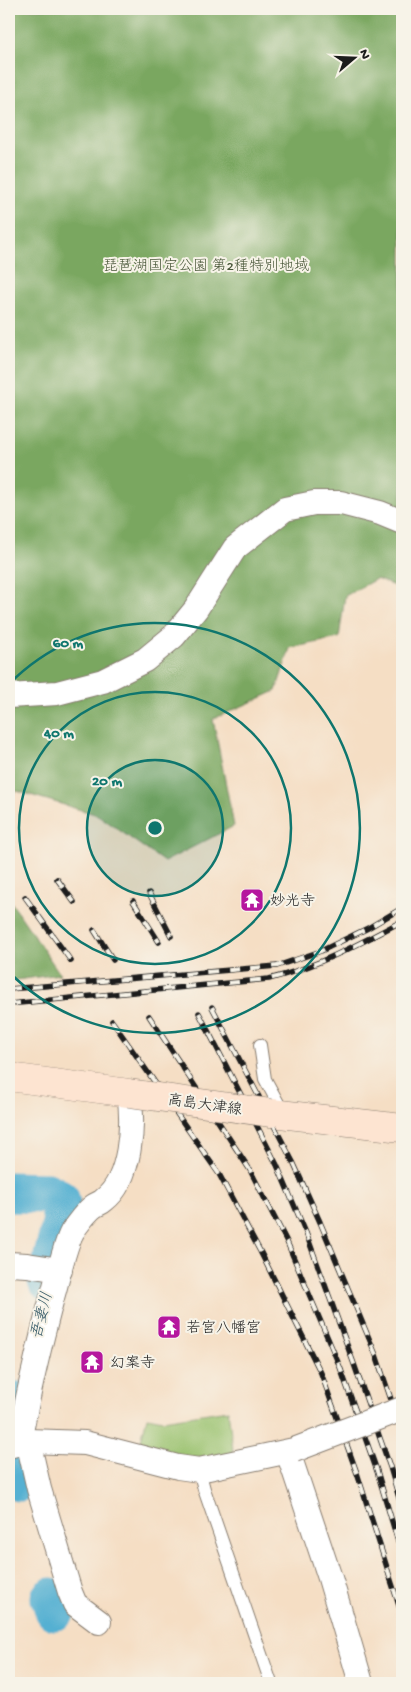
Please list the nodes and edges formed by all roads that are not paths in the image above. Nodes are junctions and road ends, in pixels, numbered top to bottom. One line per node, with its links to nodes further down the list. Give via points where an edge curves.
1 (402, 522): 2 (street, via 341,504 314,503 285,508 235,548 196,609 174,636 145,660 103,681 57,693)
2 (9, 696)
3 (260, 1045): 6 (lane, via 265,1079)
4 (9, 1077): 5 (main road, 高島大津線)
5 (130, 1094): 6 (main road, 高島大津線, bridge); 9 (street, via 131,1138 120,1180 105,1200 92,1207 72,1232)
6 (278, 1114): 7 (main road, 高島大津線)
7 (402, 1128)
8 (9, 1264): 9 (street)
9 (51, 1269): 11 (street)
10 (402, 1410): 12 (street, bridge)
11 (19, 1443): 13 (street, via 85,1443); 14 (street, via 39,1489 75,1604)
12 (291, 1451): 13 (street); 16 (street)
13 (199, 1470): 15 (lane)
14 (99, 1622)
15 (270, 1683)
16 (361, 1683)

